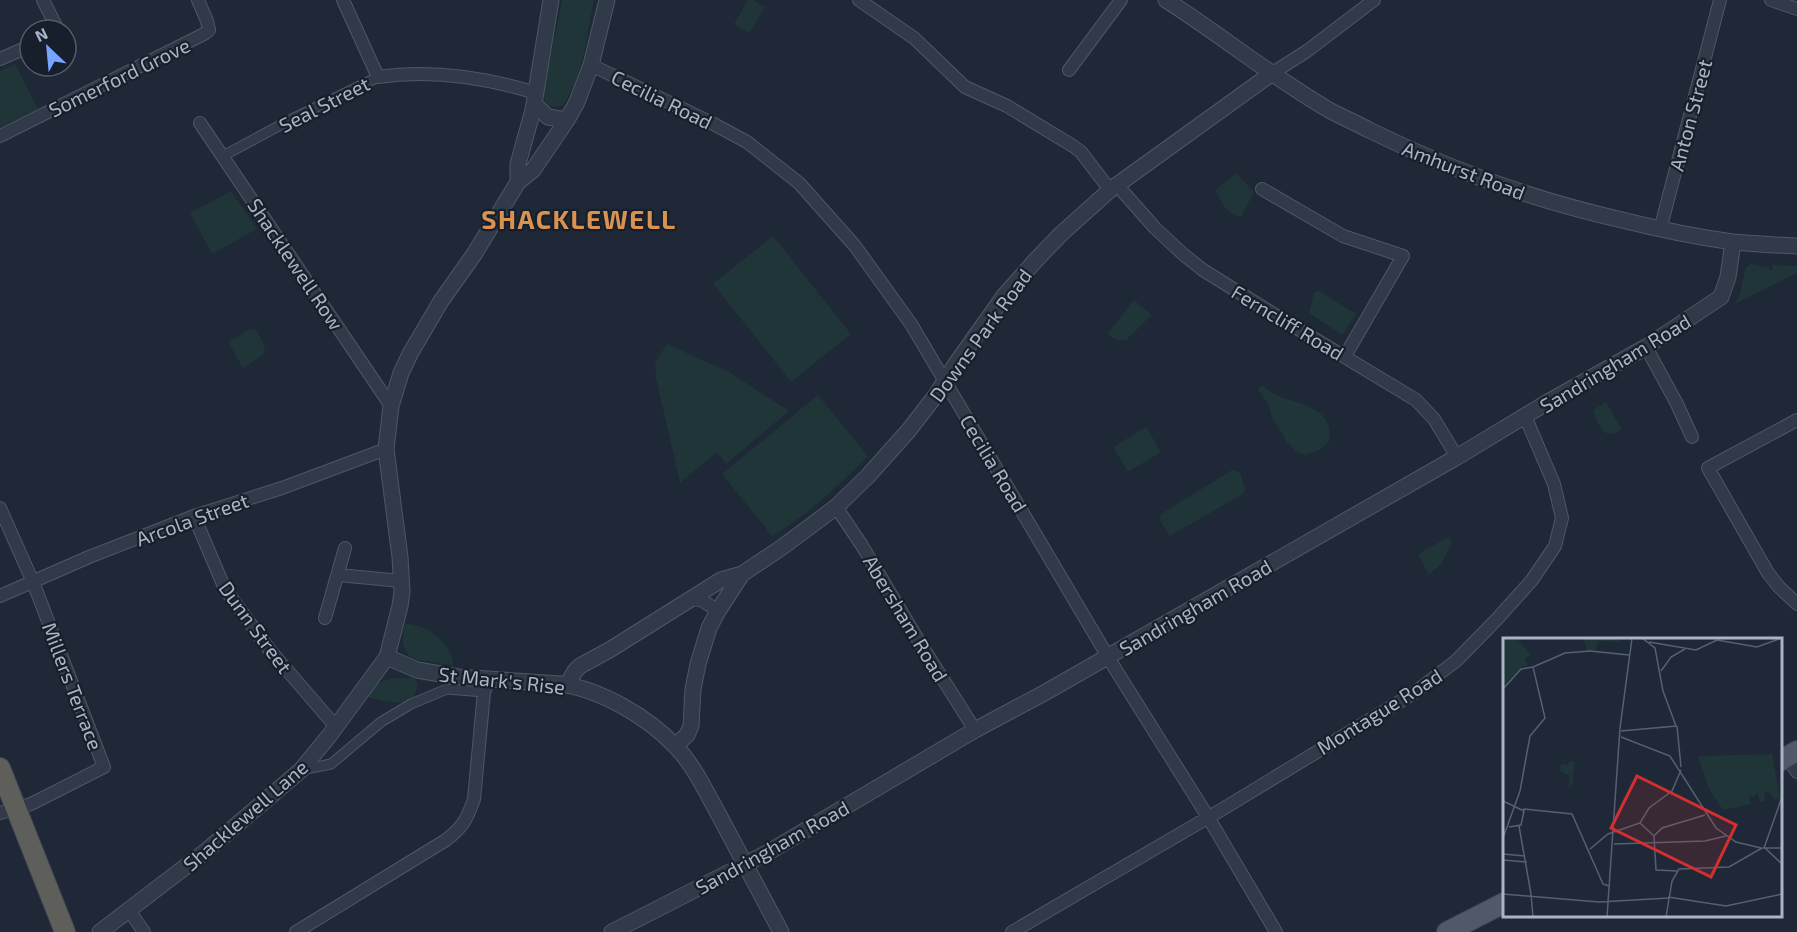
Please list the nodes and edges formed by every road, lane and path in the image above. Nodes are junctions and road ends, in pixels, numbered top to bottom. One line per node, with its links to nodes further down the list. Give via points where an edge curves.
1 (43, 0): 13 (street)
2 (198, 0): 23 (street, Somerford Grove, via 207,21 204,34)
3 (343, 0): 19 (street)
4 (551, 0): 20 (street, Shacklewell Lane)
5 (607, 0): 16 (street, Shacklewell Lane)
6 (859, 0): 26 (street, Ferncliff Road, via 914,38 965,87 1007,106 1073,146)
7 (1120, 0): 17 (street)
8 (1166, 0): 18 (street, Amhurst Road)
9 (1374, 0): 18 (street, Downs Park Road)
10 (1720, 0): 28 (street, Anton Street)
11 (1771, 0): 12 (street)
12 (1797, 9)
13 (52, 18)
14 (18, 51): 15 (street)
15 (0, 59)
16 (591, 65): 21 (street, Shacklewell Lane); 33 (street, Cecilia Road, via 747,142 799,183 855,246 911,324)
17 (1069, 70)
18 (1271, 74): 26 (street, Downs Park Road); 28 (street, Amhurst Road, via 1328,110 1457,170 1532,196)
19 (378, 76): 20 (street, Seal Street, via 457,75); 24 (street, Seal Street)
20 (535, 98): 21 (street, via 548,117); 25 (street, Shacklewell Lane, via 518,164)
21 (567, 120): 25 (street, Shacklewell Lane, via 533,170)
22 (200, 123): 24 (street, Shacklewell Row)
23 (0, 136)
24 (224, 156): 34 (street, Shacklewell Row)
25 (518, 182): 34 (street, Shacklewell Lane, via 410,354)
26 (1114, 187): 32 (street, Ferncliff Road, via 1203,270); 33 (street, Downs Park Road, via 1061,234 1004,296)
27 (1262, 189): 32 (street, via 1343,236 1404,256)
28 (1660, 230): 29 (street, Amhurst Road)
29 (1733, 242): 30 (street, Amhurst Road); 31 (street, Sandringham Road, via 1721,297)
30 (1797, 246)
31 (1646, 347): 35 (street, Sandringham Road); 37 (street)
32 (1345, 356): 39 (street, Ferncliff Road, via 1416,400 1434,419)
33 (945, 381): 40 (street, Downs Park Road, via 909,430); 53 (street, Cecilia Road)
34 (391, 406): 38 (street, Shacklewell Lane)
35 (1525, 416): 39 (street, Sandringham Road); 63 (street, Montague Road, via 1554,484 1562,518 1555,546 1532,580 1457,660 1414,693)
36 (1797, 420): 50 (street, via 1708,468 1768,573)
37 (1692, 437)
38 (386, 449): 42 (street, Arcola Street); 46 (street, Shacklewell Lane)
39 (1457, 457): 53 (street, Sandringham Road)
40 (836, 507): 44 (street, Downs Park Road); 58 (street, Abersham Road)
41 (0, 508): 47 (street)
42 (194, 516): 47 (street, Arcola Street); 57 (street, Dunn Street, via 225,589 269,649)
43 (345, 548): 45 (street)
44 (742, 574): 49 (street, Downs Park Road, via 721,580); 51 (street, Downs Park Road)
45 (338, 575): 46 (street); 52 (street)
46 (402, 581): 54 (street, Shacklewell Lane)
47 (33, 582): 48 (street, Arcola Street); 62 (street, Millers Terrace, via 104,767 31,804)
48 (0, 596)
49 (693, 598): 51 (street); 55 (street, Downs Park Road, via 580,666)
50 (1797, 604)
51 (718, 611): 59 (street, via 698,664 691,726)
52 (325, 618)
53 (1108, 656): 58 (street, Sandringham Road); 63 (street, Cecilia Road)
54 (387, 657): 56 (street, St Mark's Rise, via 417,670); 57 (street, Shacklewell Lane)
55 (567, 685): 56 (street, St Mark's Rise); 59 (street, St Mark's Rise, via 626,708)
56 (486, 686): 61 (street, via 447,689 411,704 381,722 331,764); 71 (street, via 474,799 460,829)
57 (336, 727): 61 (street, Shacklewell Lane)
58 (975, 730): 64 (street, Sandringham Road)
59 (675, 746): 64 (street, St Mark's Rise, via 702,785)
60 (0, 768): 62 (highway)
61 (301, 770): 66 (street, Shacklewell Lane, via 206,851)
62 (8, 811): 68 (highway)
63 (1208, 817): 74 (street, Montague Road); 75 (street, Cecilia Road)
64 (745, 865): 72 (street, Sandringham Road); 73 (street, St Mark's Rise)
65 (1503, 904): 67 (main road)
66 (128, 909): 69 (street, Shacklewell Lane); 70 (street)
67 (1469, 927): 76 (main road)
68 (65, 932)
69 (100, 932)
70 (144, 932)
71 (296, 932)
72 (612, 932)
73 (781, 932)
74 (1012, 932)
75 (1276, 932)
76 (1447, 932)

